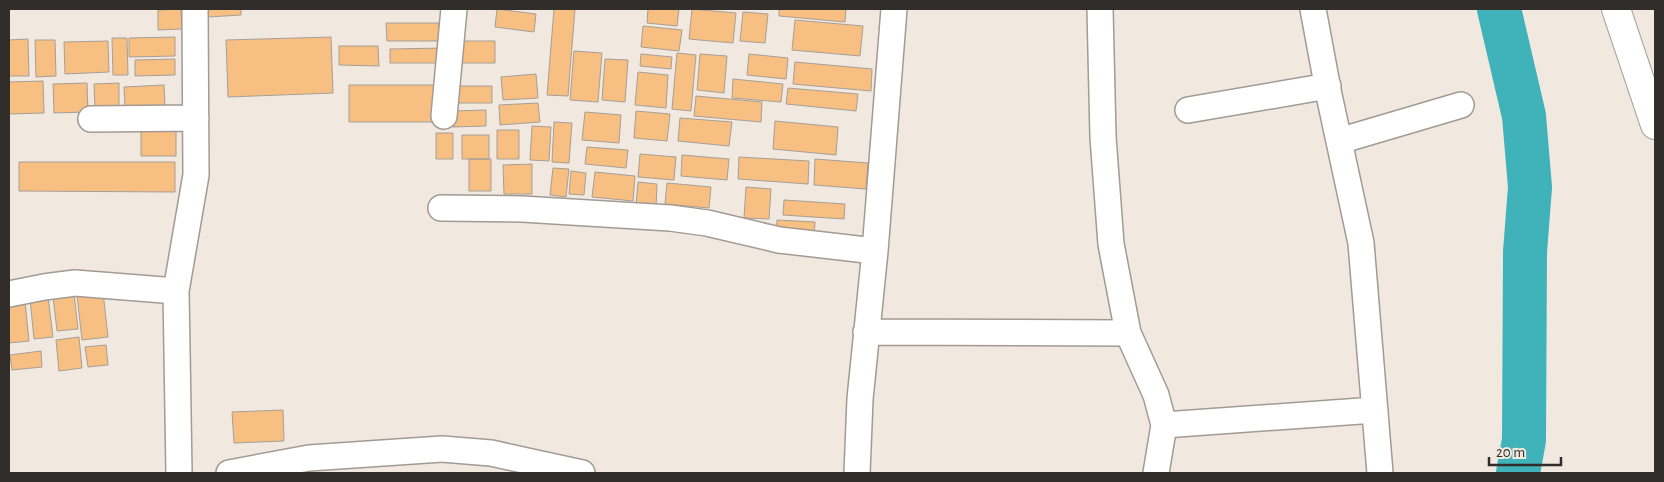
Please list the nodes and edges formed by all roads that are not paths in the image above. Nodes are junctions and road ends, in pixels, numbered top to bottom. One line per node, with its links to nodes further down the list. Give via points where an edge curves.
1 (196, 9): 12 (street)
2 (454, 9): 11 (street)
3 (894, 9): 16 (street)
4 (1100, 9): 20 (street, via 1103,136 1112,244)
5 (1313, 9): 7 (street)
6 (1616, 9): 9 (highway)
7 (1328, 86): 10 (street); 14 (street)
8 (1461, 105): 14 (street)
9 (1653, 108)
10 (1188, 110)
11 (444, 116)
12 (196, 118): 13 (street); 17 (street, via 196,175)
13 (91, 119)
14 (1339, 141): 21 (street, via 1361,244)
15 (441, 208): 16 (street, via 522,209 670,218 780,240)
16 (876, 251): 19 (street)
17 (176, 291): 18 (street, via 75,283); 23 (street)
18 (9, 294)
19 (866, 332): 20 (street); 26 (street)
20 (1128, 333): 22 (street, via 1156,395)
21 (1375, 410): 22 (street); 28 (street)
22 (1164, 425): 27 (street)
23 (179, 473)
24 (229, 473): 25 (street, via 308,458 442,449 491,453)
25 (582, 473)
26 (856, 473)
27 (1156, 473)
28 (1380, 473)

